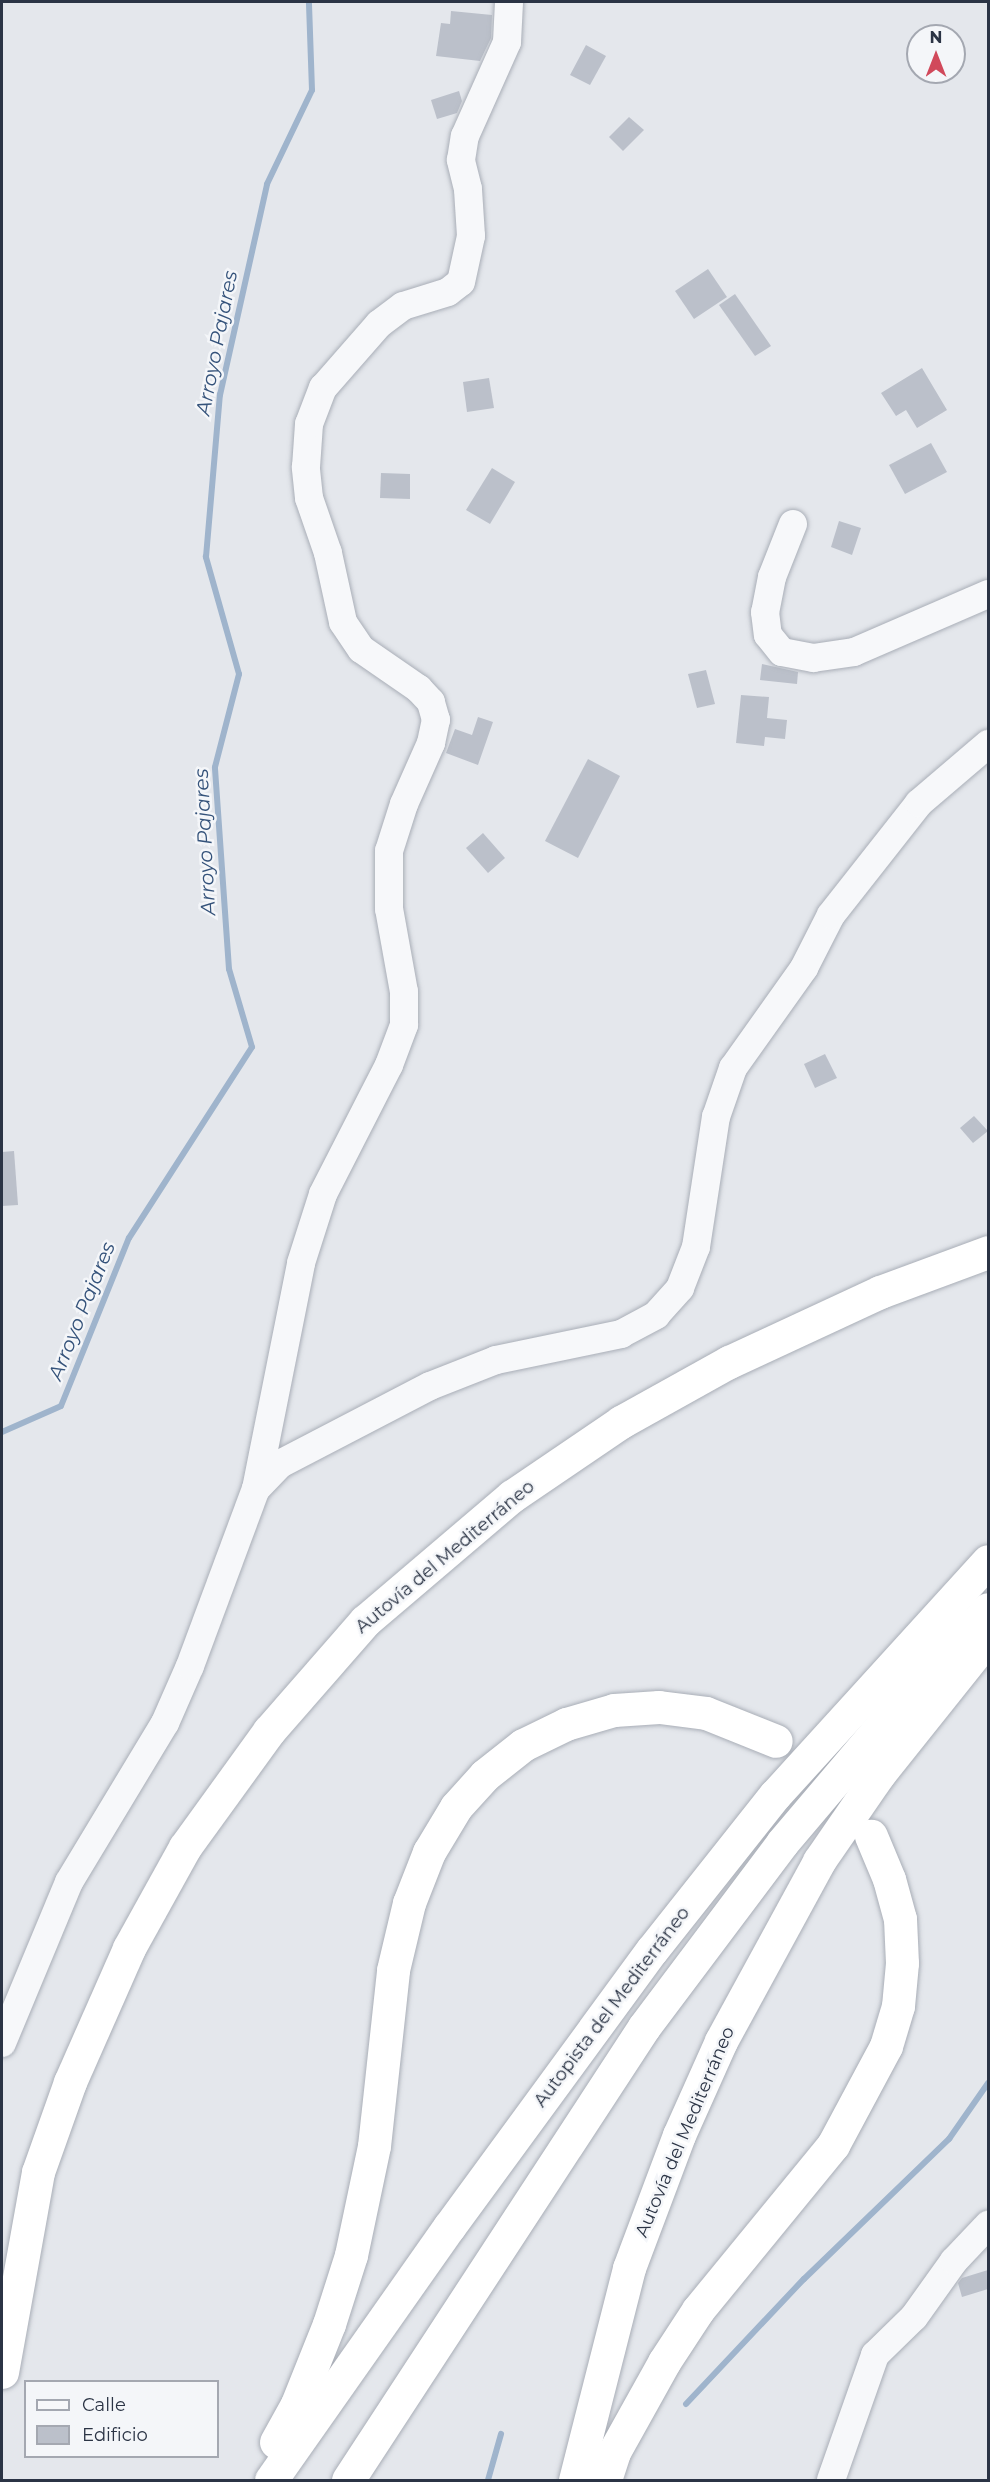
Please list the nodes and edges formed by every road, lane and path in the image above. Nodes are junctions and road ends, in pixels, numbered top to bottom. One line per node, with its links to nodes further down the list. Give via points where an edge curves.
1 (509, 2): 6 (street, via 507,42 465,136 461,160 468,189 471,236 461,282 448,292 404,306 379,324 323,388 309,424 309,498 328,553 343,622 361,649 419,689 431,702 436,720 389,851 389,909 404,992 404,1025 389,1065 323,1194 301,1263)
2 (793, 524): 3 (street, via 772,577 765,612 768,635 782,652 813,658 854,652)
3 (988, 594)
4 (988, 744): 6 (street, via 920,803 838,906 804,968 733,1068 716,1117 696,1247 680,1288 656,1315 621,1334 496,1360 430,1386 280,1464)
5 (988, 1252): 13 (highway, Autovía del Mediterráneo, via 880,1292 729,1362 621,1422 512,1496 365,1621 269,1731 185,1847 124,1958 70,2082)
6 (256, 1488): 12 (street, via 165,1723 69,1882)
7 (988, 1561): 18 (highway, Autopista del Mediterráneo, via 775,1795 652,1950 449,2227)
8 (988, 1609): 19 (highway, Autopista del Mediterráneo, via 900,1704 782,1843 644,2027)
9 (988, 1639): 20 (highway, Autovía del Mediterráneo, via 879,1774 819,1861 721,2041 629,2268)
10 (776, 1741): 17 (highway, via 706,1713 659,1707 614,1710 566,1724 523,1744 485,1775 456,1807 429,1852 409,1903 393,1970 374,2146 351,2255 297,2404)
11 (871, 1836): 21 (highway, via 890,1879 900,1919 902,1963 898,2006 886,2046 833,2145 698,2310 664,2362 614,2452)
12 (2, 2043)
13 (38, 2172): 15 (highway, via 16,2207); 16 (highway, Autovía del Mediterráneo)
14 (988, 2225): 22 (street, via 954,2261 914,2317 875,2355)
15 (2, 2265)
16 (2, 2372)
17 (256, 2481)
18 (271, 2481)
19 (348, 2481)
20 (575, 2481)
21 (605, 2481)
22 (831, 2481)

